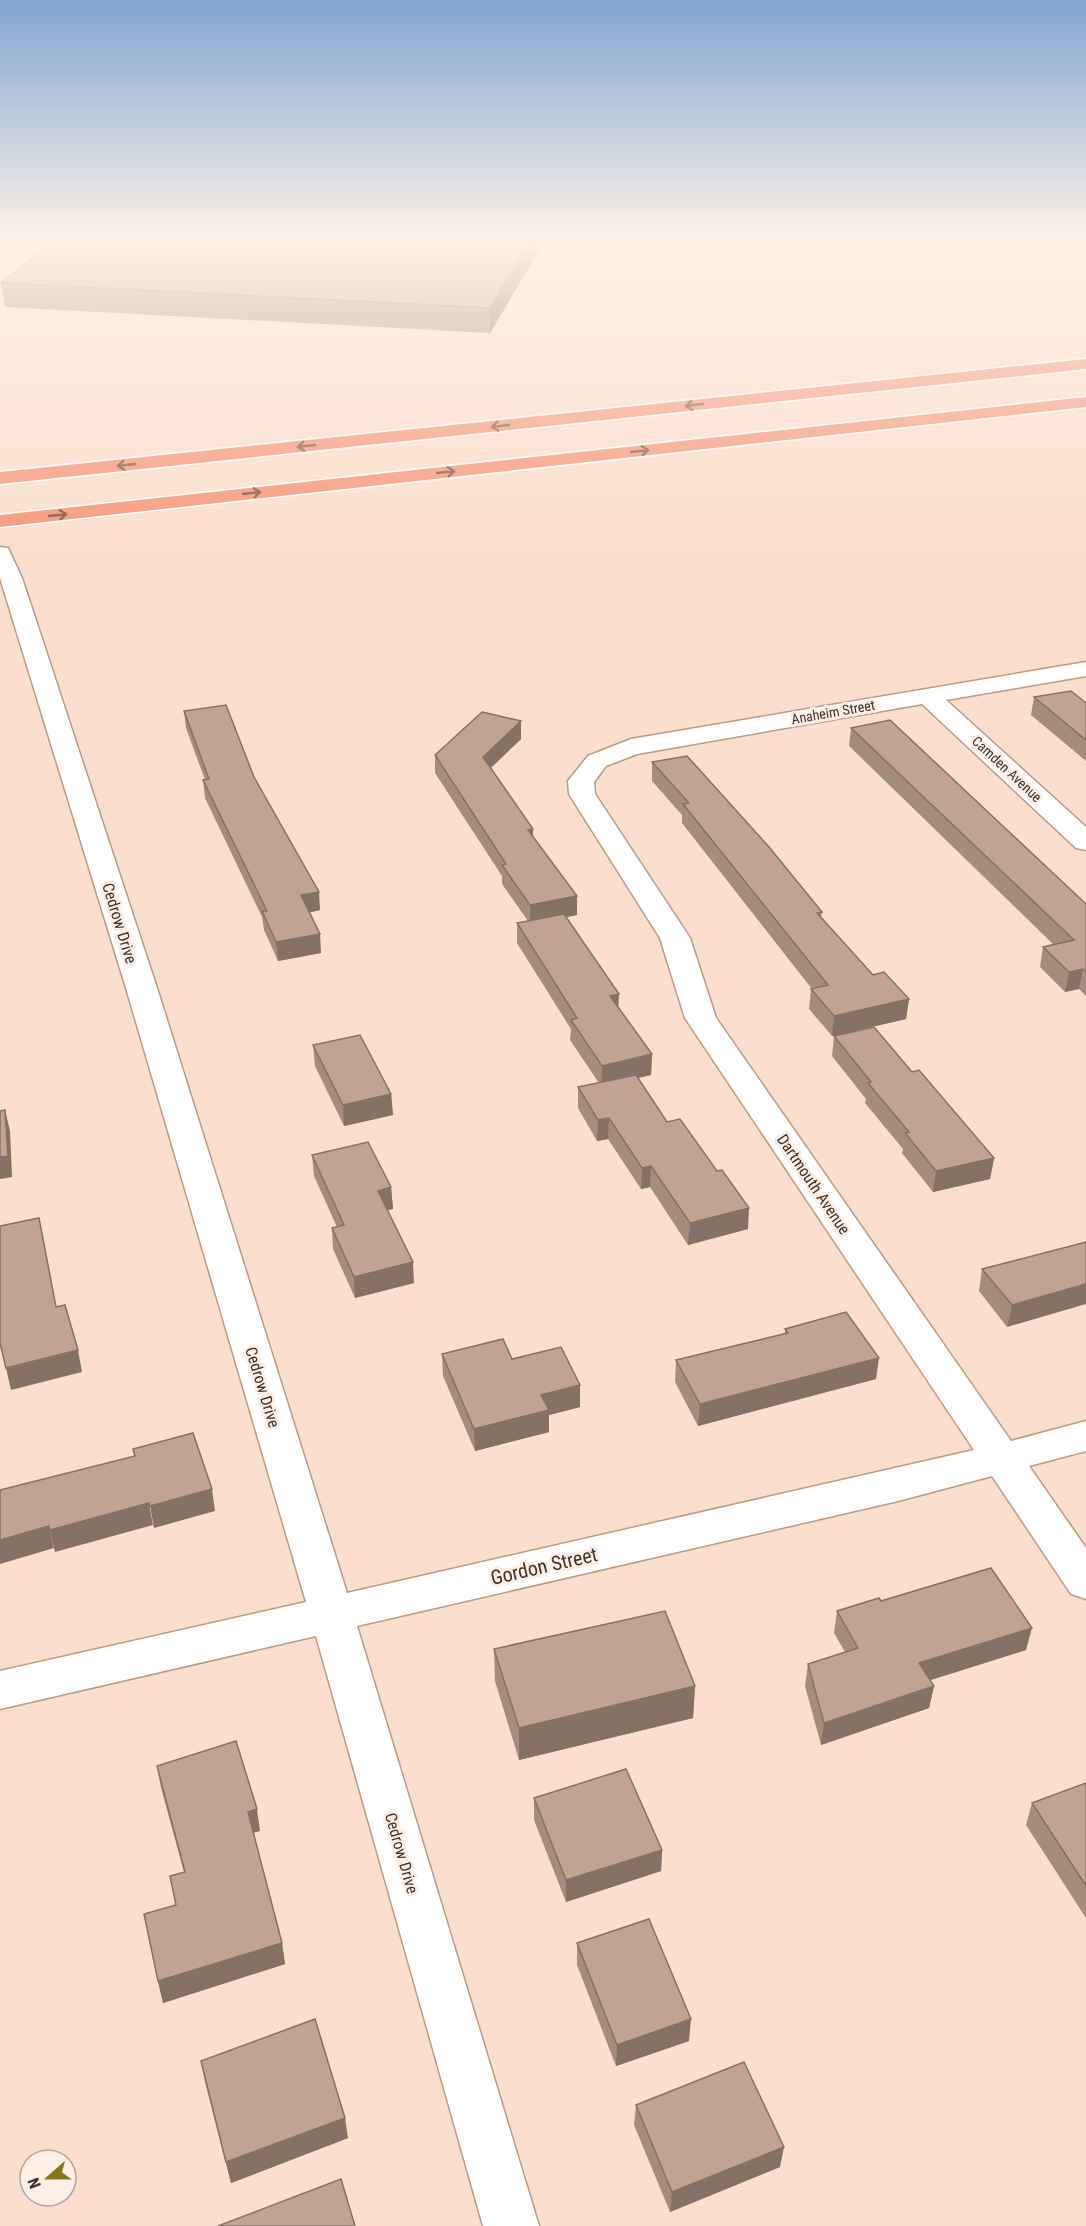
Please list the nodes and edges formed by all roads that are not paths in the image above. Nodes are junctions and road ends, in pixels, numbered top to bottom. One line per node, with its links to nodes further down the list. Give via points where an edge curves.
1 (1086, 364): 3 (highway, one-way to 3)
2 (1086, 402): 4 (highway, one-way to 2)
3 (0, 478)
4 (0, 521)
5 (0, 553): 13 (street, Cedrow Drive, via 64,740)
6 (1086, 669): 7 (street, Anaheim Street)
7 (927, 696): 8 (street, Anaheim Street, via 630,747 597,761); 9 (street, Camden Avenue)
8 (587, 771): 11 (street, Dartmouth Avenue, via 581,781 582,794 675,938 701,1018)
9 (1086, 843)
10 (1086, 1437): 11 (street, Gordon Street)
11 (1003, 1460): 12 (street, Dartmouth Avenue); 13 (street, Gordon Street)
12 (1086, 1582)
13 (333, 1615): 14 (street, Gordon Street); 15 (street, Cedrow Drive)
14 (0, 1690)
15 (512, 2226)

